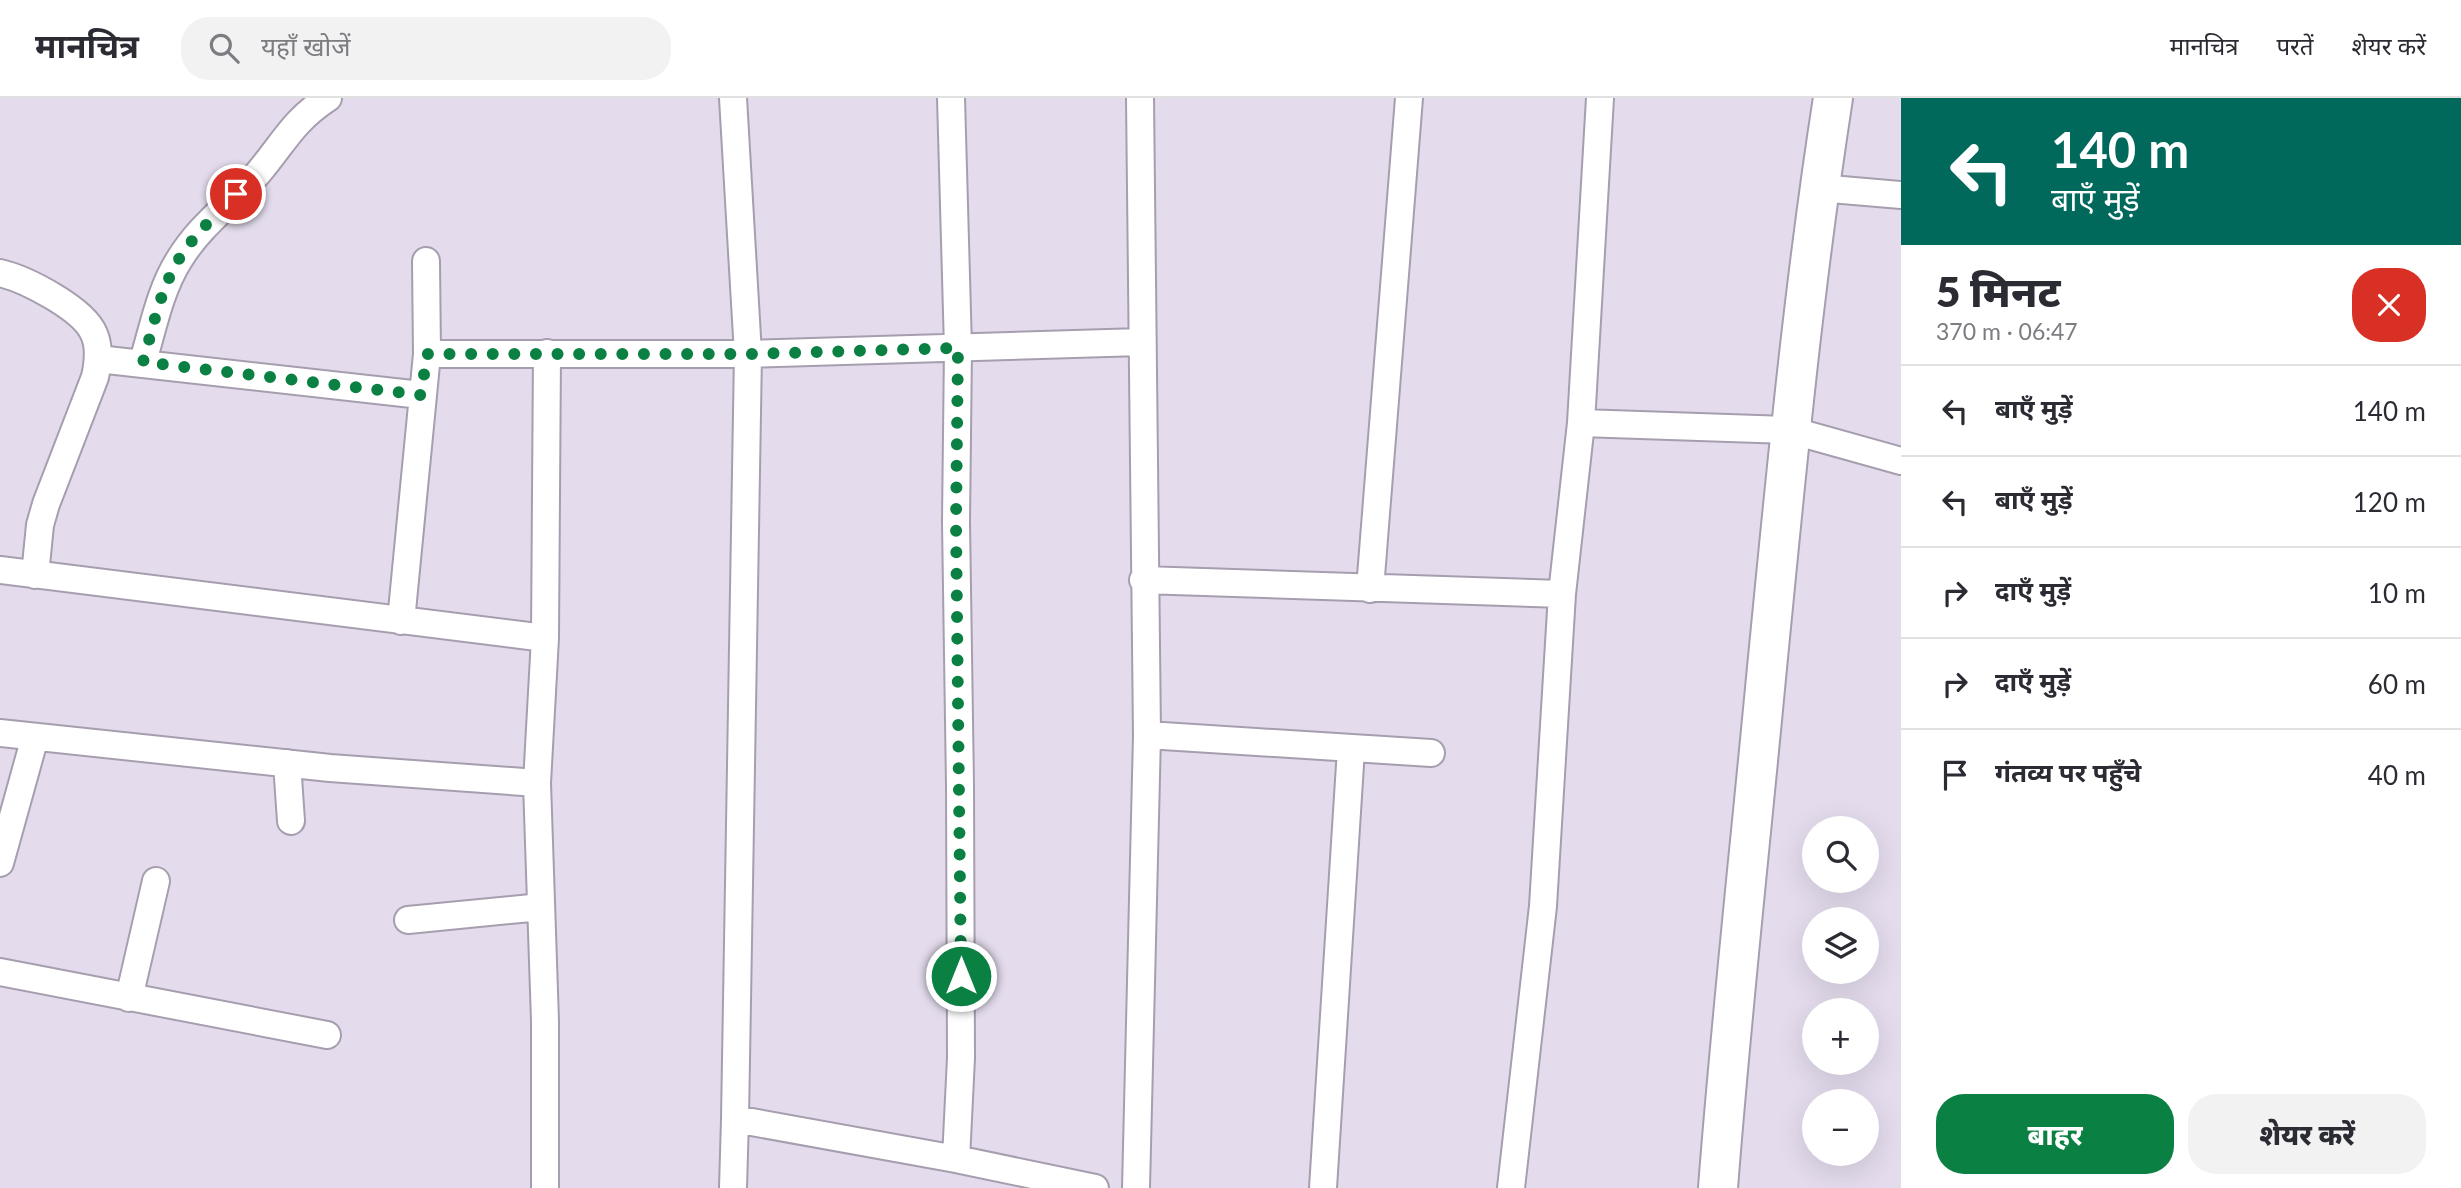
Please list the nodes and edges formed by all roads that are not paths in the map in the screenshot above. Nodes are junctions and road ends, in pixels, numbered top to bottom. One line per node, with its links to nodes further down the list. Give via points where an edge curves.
1 (328, 98): 8 (street)
2 (733, 98): 17 (street)
3 (951, 98): 14 (street)
4 (1140, 98): 13 (street)
5 (1409, 98): 27 (street)
6 (1600, 98): 21 (street)
7 (1833, 98): 9 (street)
8 (303, 106): 19 (street, via 260,170 178,260)
9 (1819, 188): 10 (street); 22 (street)
10 (1901, 195)
11 (426, 261): 16 (street)
12 (0, 273): 18 (street, via 78,313 94,334)
13 (1141, 342): 14 (street); 26 (street)
14 (958, 348): 17 (street); 47 (street, via 961,1058)
15 (547, 353): 16 (street); 17 (street); 30 (street)
16 (427, 354): 20 (street)
17 (748, 354): 46 (street)
18 (98, 359): 19 (street); 25 (street, via 46,504)
19 (143, 362): 20 (street)
20 (421, 395): 29 (street)
21 (1581, 423): 22 (street); 28 (street)
22 (1790, 430): 23 (street); 54 (street)
23 (1901, 461)
24 (0, 570): 25 (street)
25 (35, 575): 29 (street)
26 (1143, 580): 27 (street); 32 (street)
27 (1370, 589): 28 (street)
28 (1562, 594): 53 (street, via 1543,906)
29 (401, 621): 30 (street)
30 (545, 638): 37 (street)
31 (0, 733): 33 (street)
32 (1147, 735): 34 (street); 51 (street)
33 (34, 737): 36 (street); 39 (street)
34 (1351, 749): 35 (street); 52 (street)
35 (1431, 754)
36 (286, 763): 37 (street); 38 (street)
37 (537, 783): 41 (street)
38 (291, 821)
39 (0, 863)
40 (156, 881): 44 (street)
41 (541, 907): 42 (street); 48 (street)
42 (408, 920)
43 (0, 972): 44 (street)
44 (129, 998): 45 (street)
45 (327, 1035)
46 (735, 1119): 47 (street); 49 (street)
47 (956, 1159): 50 (street)
48 (545, 1188)
49 (733, 1188)
50 (1095, 1188)
51 (1136, 1188)
52 (1323, 1188)
53 (1511, 1188)
54 (1718, 1188)

